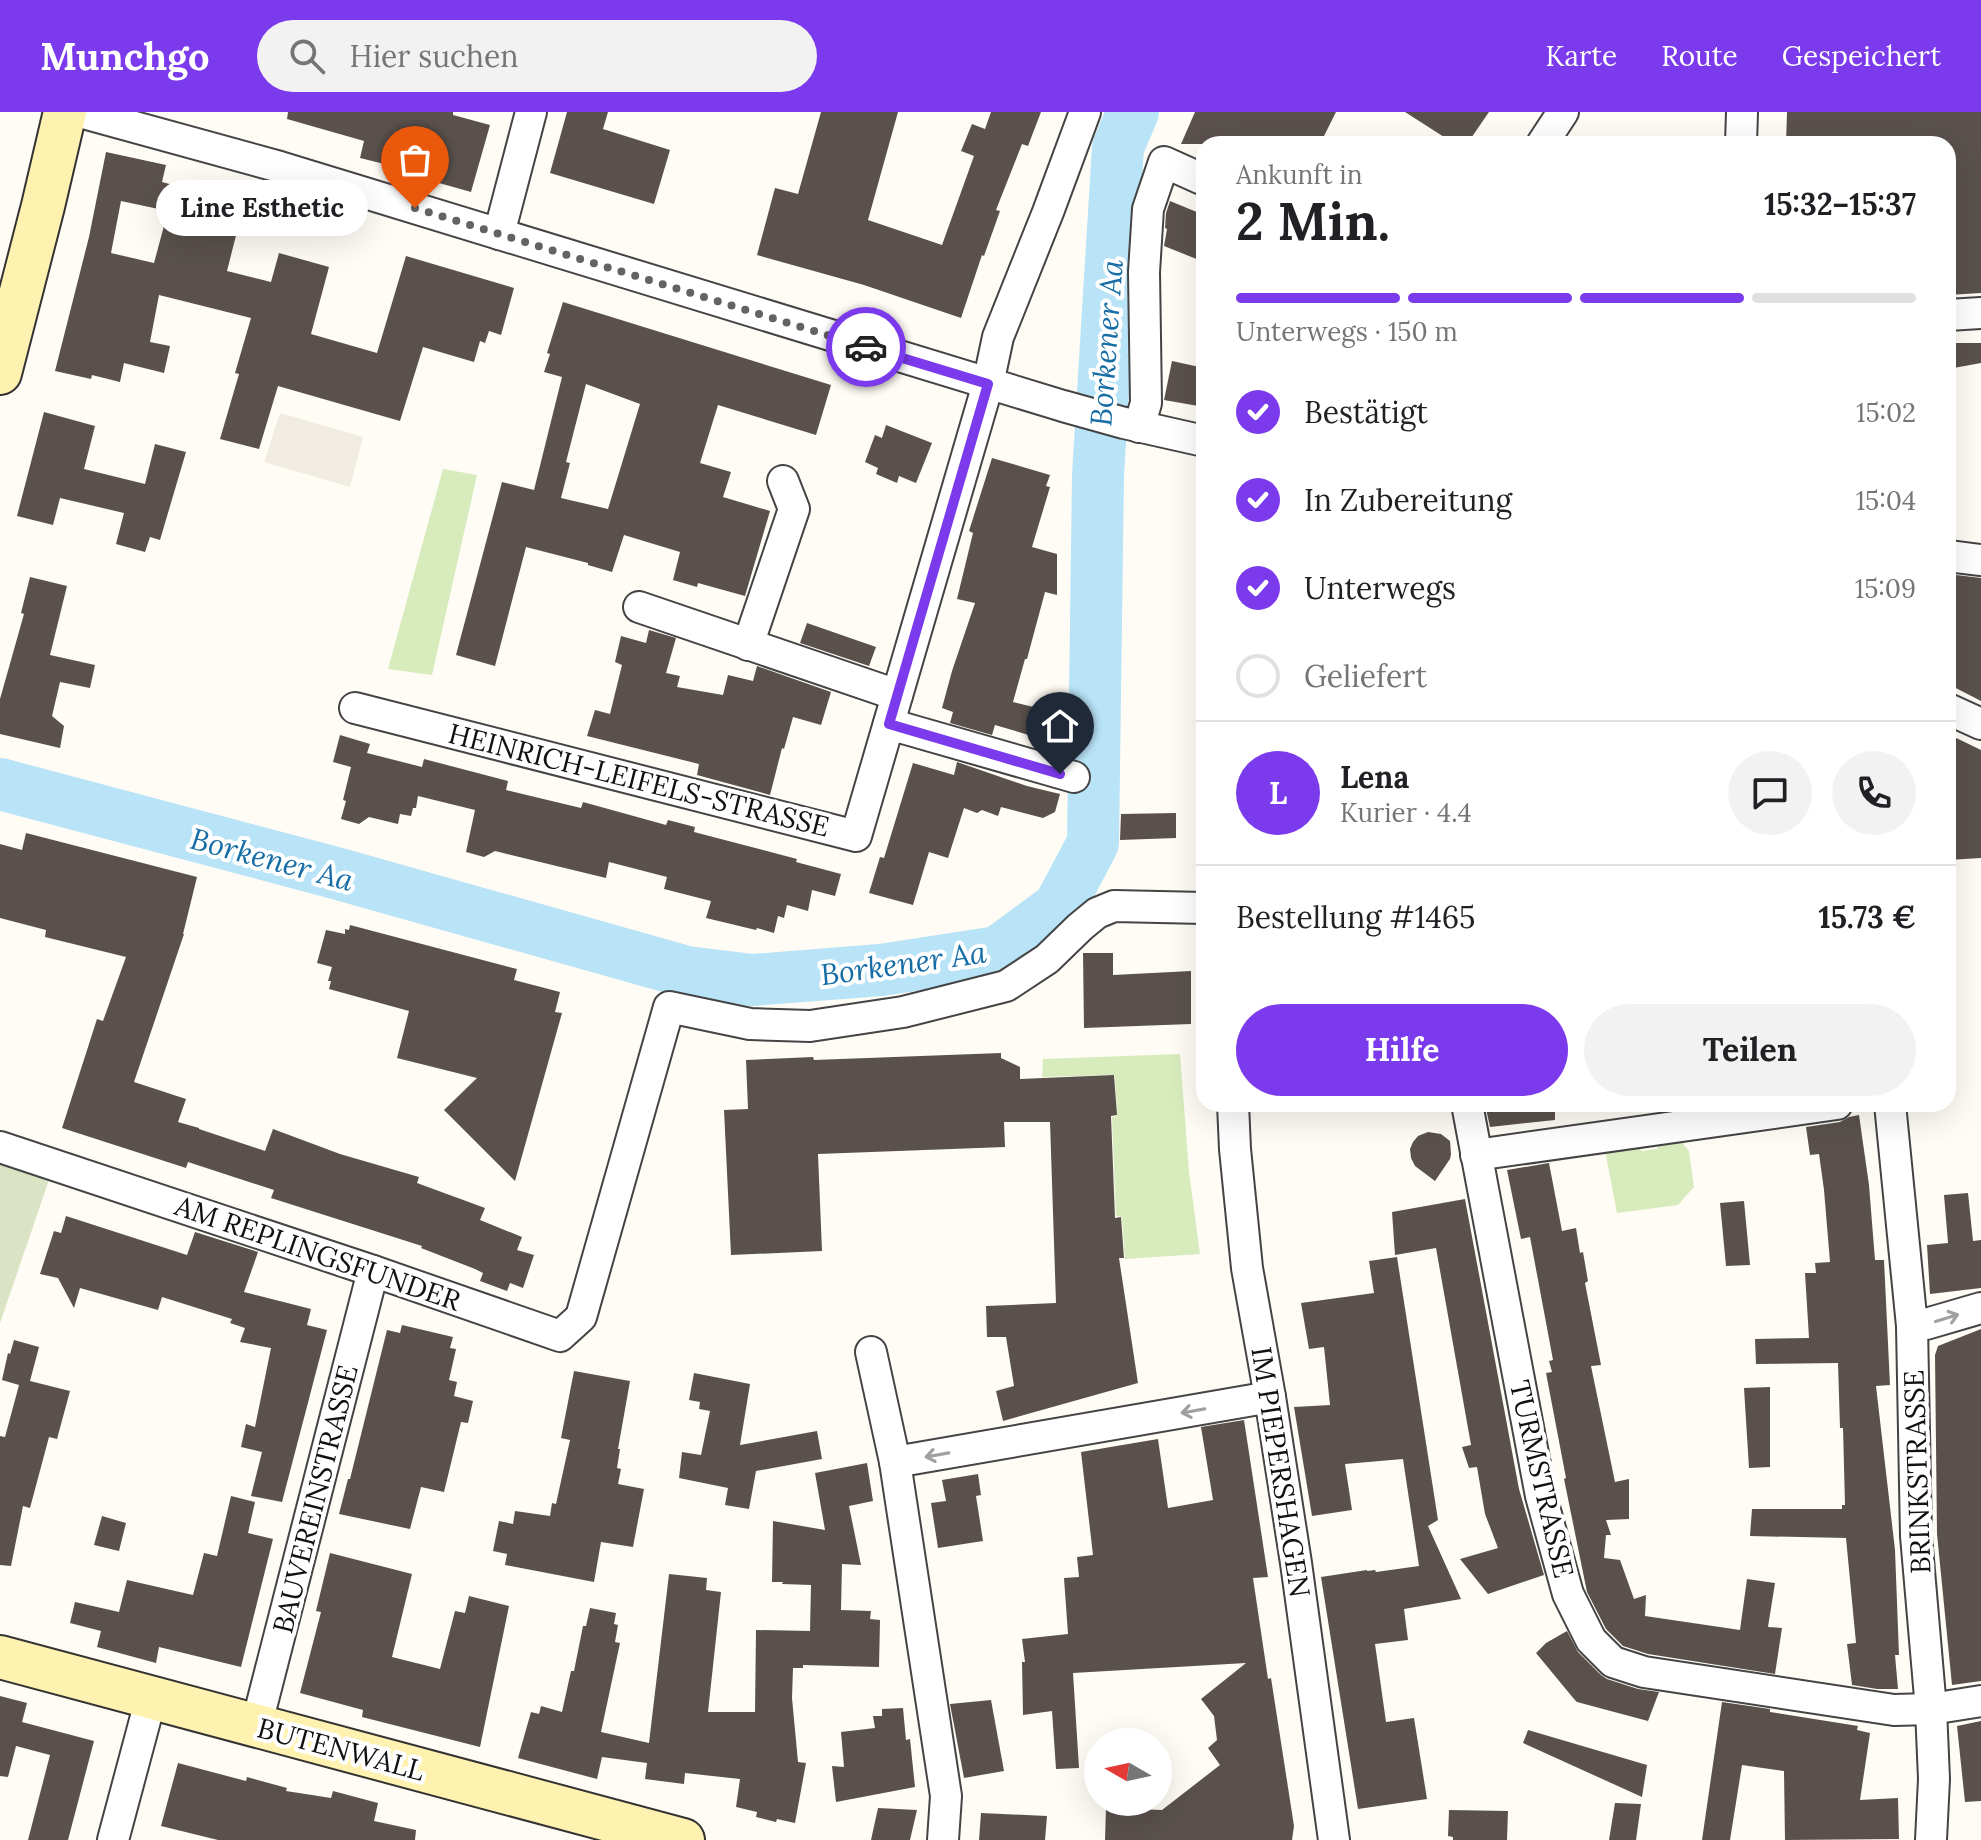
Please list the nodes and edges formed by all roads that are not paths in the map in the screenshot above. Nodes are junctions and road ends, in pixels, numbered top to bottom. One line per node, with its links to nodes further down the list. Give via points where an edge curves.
1 (65, 112): 13 (main road)
2 (80, 112): 10 (street)
3 (531, 112): 10 (street)
4 (1085, 112): 14 (street, HEINRICH-LEIFELS-STRASSE, via 998,337)
5 (1563, 112): 7 (street)
6 (1742, 112): 8 (street)
7 (1547, 136)
8 (1741, 136)
9 (1196, 176): 15 (street, via 1164,162 1148,209 1146,403)
10 (499, 234): 14 (street)
11 (1981, 313): 12 (street)
12 (1956, 315)
13 (0, 373)
14 (988, 384): 15 (street); 23 (street, HEINRICH-LEIFELS-STRASSE)
15 (1132, 425): 16 (street)
16 (1196, 439)
17 (783, 481): 21 (street, via 794,509)
18 (1956, 557): 19 (street)
19 (1981, 560)
20 (639, 607): 21 (street)
21 (748, 645): 23 (street)
22 (355, 708): 23 (street, HEINRICH-LEIFELS-STRASSE, via 856,836)
23 (893, 710): 26 (street)
24 (1956, 713): 25 (street)
25 (1981, 724)
26 (1074, 777)
27 (1196, 908): 35 (street, AM REPLINGSFUNDER, via 1114,906 1097,913 1047,959 1006,986 903,1012 810,1026 750,1024 669,1007 581,1317 560,1336)
28 (1233, 1112): 39 (street, IM PIEPERSHAGEN, via 1247,1268)
29 (1468, 1112): 34 (street, TURMSTRASSE)
30 (1726, 1112): 32 (street)
31 (1891, 1112): 37 (street, BRINKSTRASSE)
32 (1642, 1118): 34 (street)
33 (0, 1147): 35 (street, AM REPLINGSFUNDER)
34 (1476, 1155): 44 (street, TURMSTRASSE, via 1541,1496 1568,1594 1591,1640 1613,1662 1644,1672 1894,1710)
35 (373, 1271): 45 (street, BAUVEREINSTRASSE)
36 (1981, 1308): 37 (street, one-way to 36)
37 (1912, 1326): 44 (street, BRINKSTRASSE, via 1916,1536)
38 (871, 1352): 40 (street)
39 (1270, 1397): 40 (street, one-way to 40); 49 (street, IM PIEPERSHAGEN)
40 (895, 1462): 48 (street, via 946,1796)
41 (0, 1657): 42 (main road, BUTENWALL)
42 (151, 1698): 45 (main road, BUTENWALL); 46 (street)
43 (1981, 1701): 44 (street, TURMSTRASSE)
44 (1931, 1709): 50 (street, BRINKSTRASSE)
45 (256, 1727): 47 (main road, BUTENWALL)
46 (113, 1840)
47 (683, 1840)
48 (943, 1840)
49 (1334, 1840)
50 (1931, 1840)

